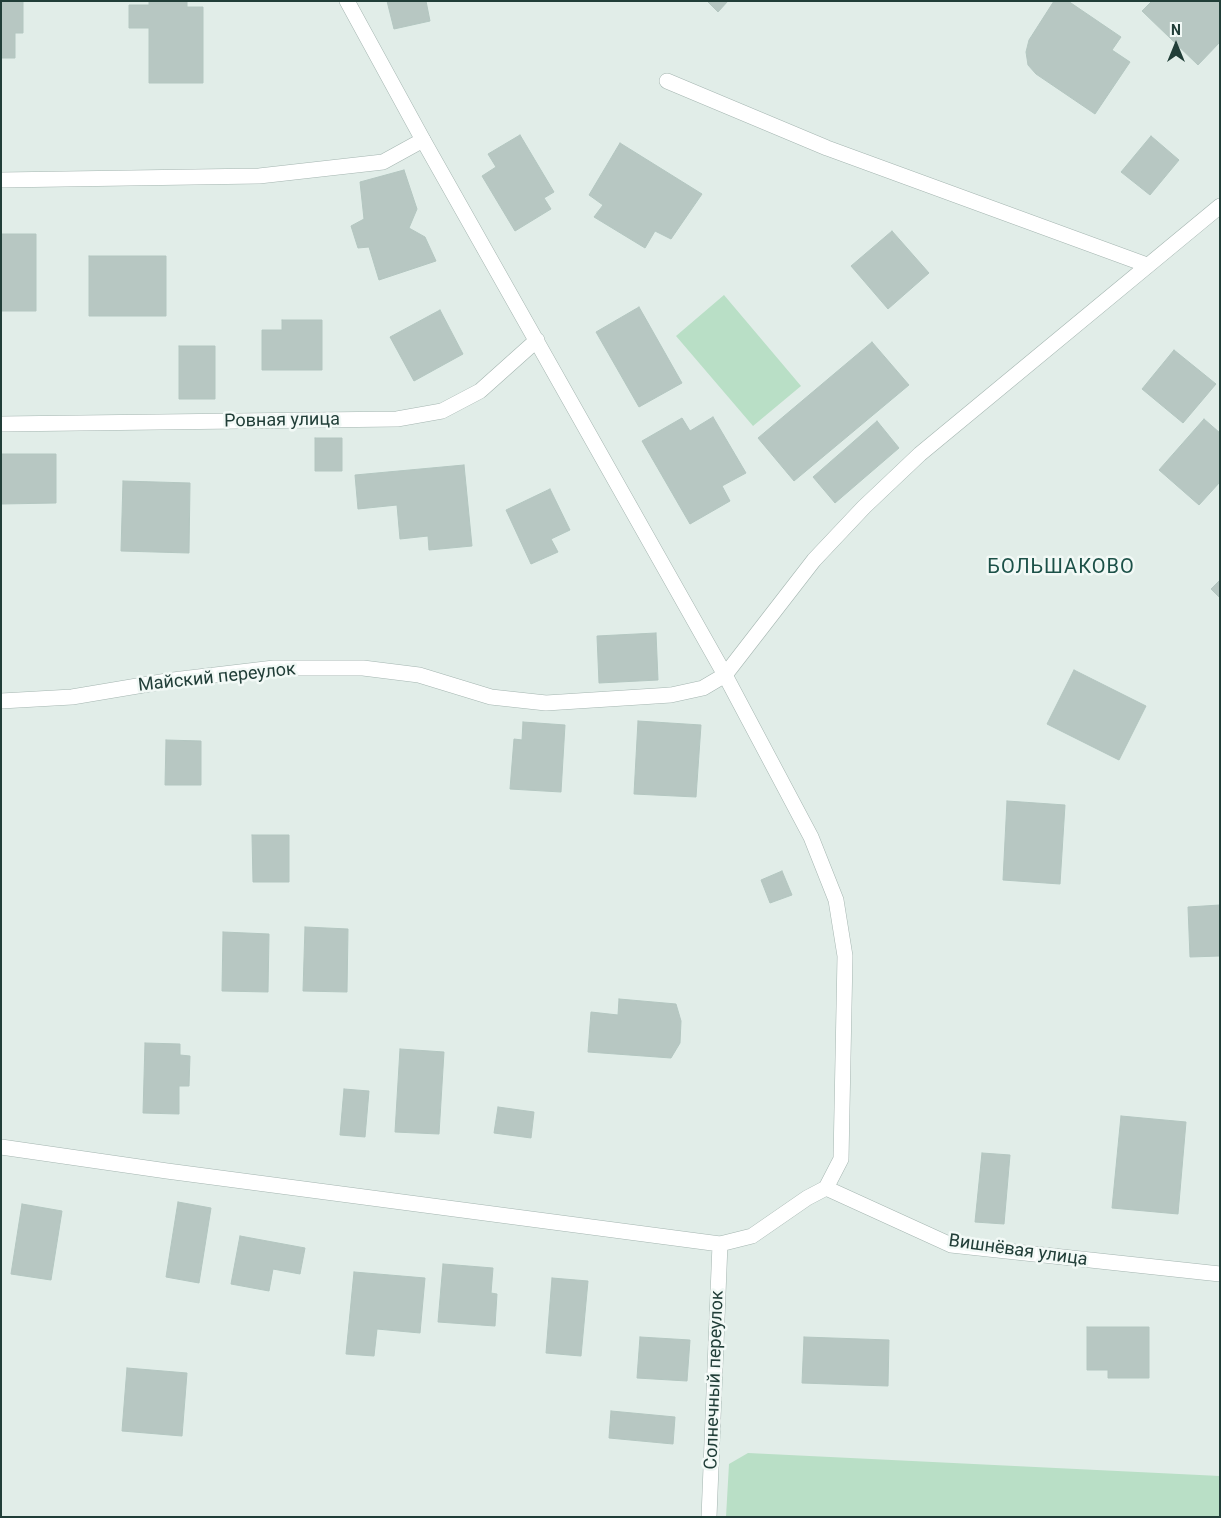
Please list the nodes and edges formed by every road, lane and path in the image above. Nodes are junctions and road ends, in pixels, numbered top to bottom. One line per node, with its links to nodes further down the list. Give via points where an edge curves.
1 (348, 1): 3 (street)
2 (667, 81): 6 (street, via 827,148)
3 (423, 140): 4 (street, via 383,162 259,176); 7 (street)
4 (1, 180)
5 (1220, 206): 6 (street)
6 (1147, 264): 9 (street, via 920,454 864,507 814,560)
7 (537, 340): 8 (street, Ровная улица, via 480,391 442,411 397,419); 9 (street)
8 (1, 424)
9 (725, 675): 10 (street, Майский переулок, via 703,688 671,695 546,703 491,697 419,675 362,668 274,668 172,680 72,697); 12 (street, via 811,837 836,900 844,956 841,1159)
10 (1, 701)
11 (1, 1147): 13 (street)
12 (826, 1188): 13 (street, via 752,1236); 14 (street, Вишнёвая улица, via 952,1245)
13 (720, 1244): 15 (street, Солнечный переулок)
14 (1220, 1274)
15 (709, 1517)

